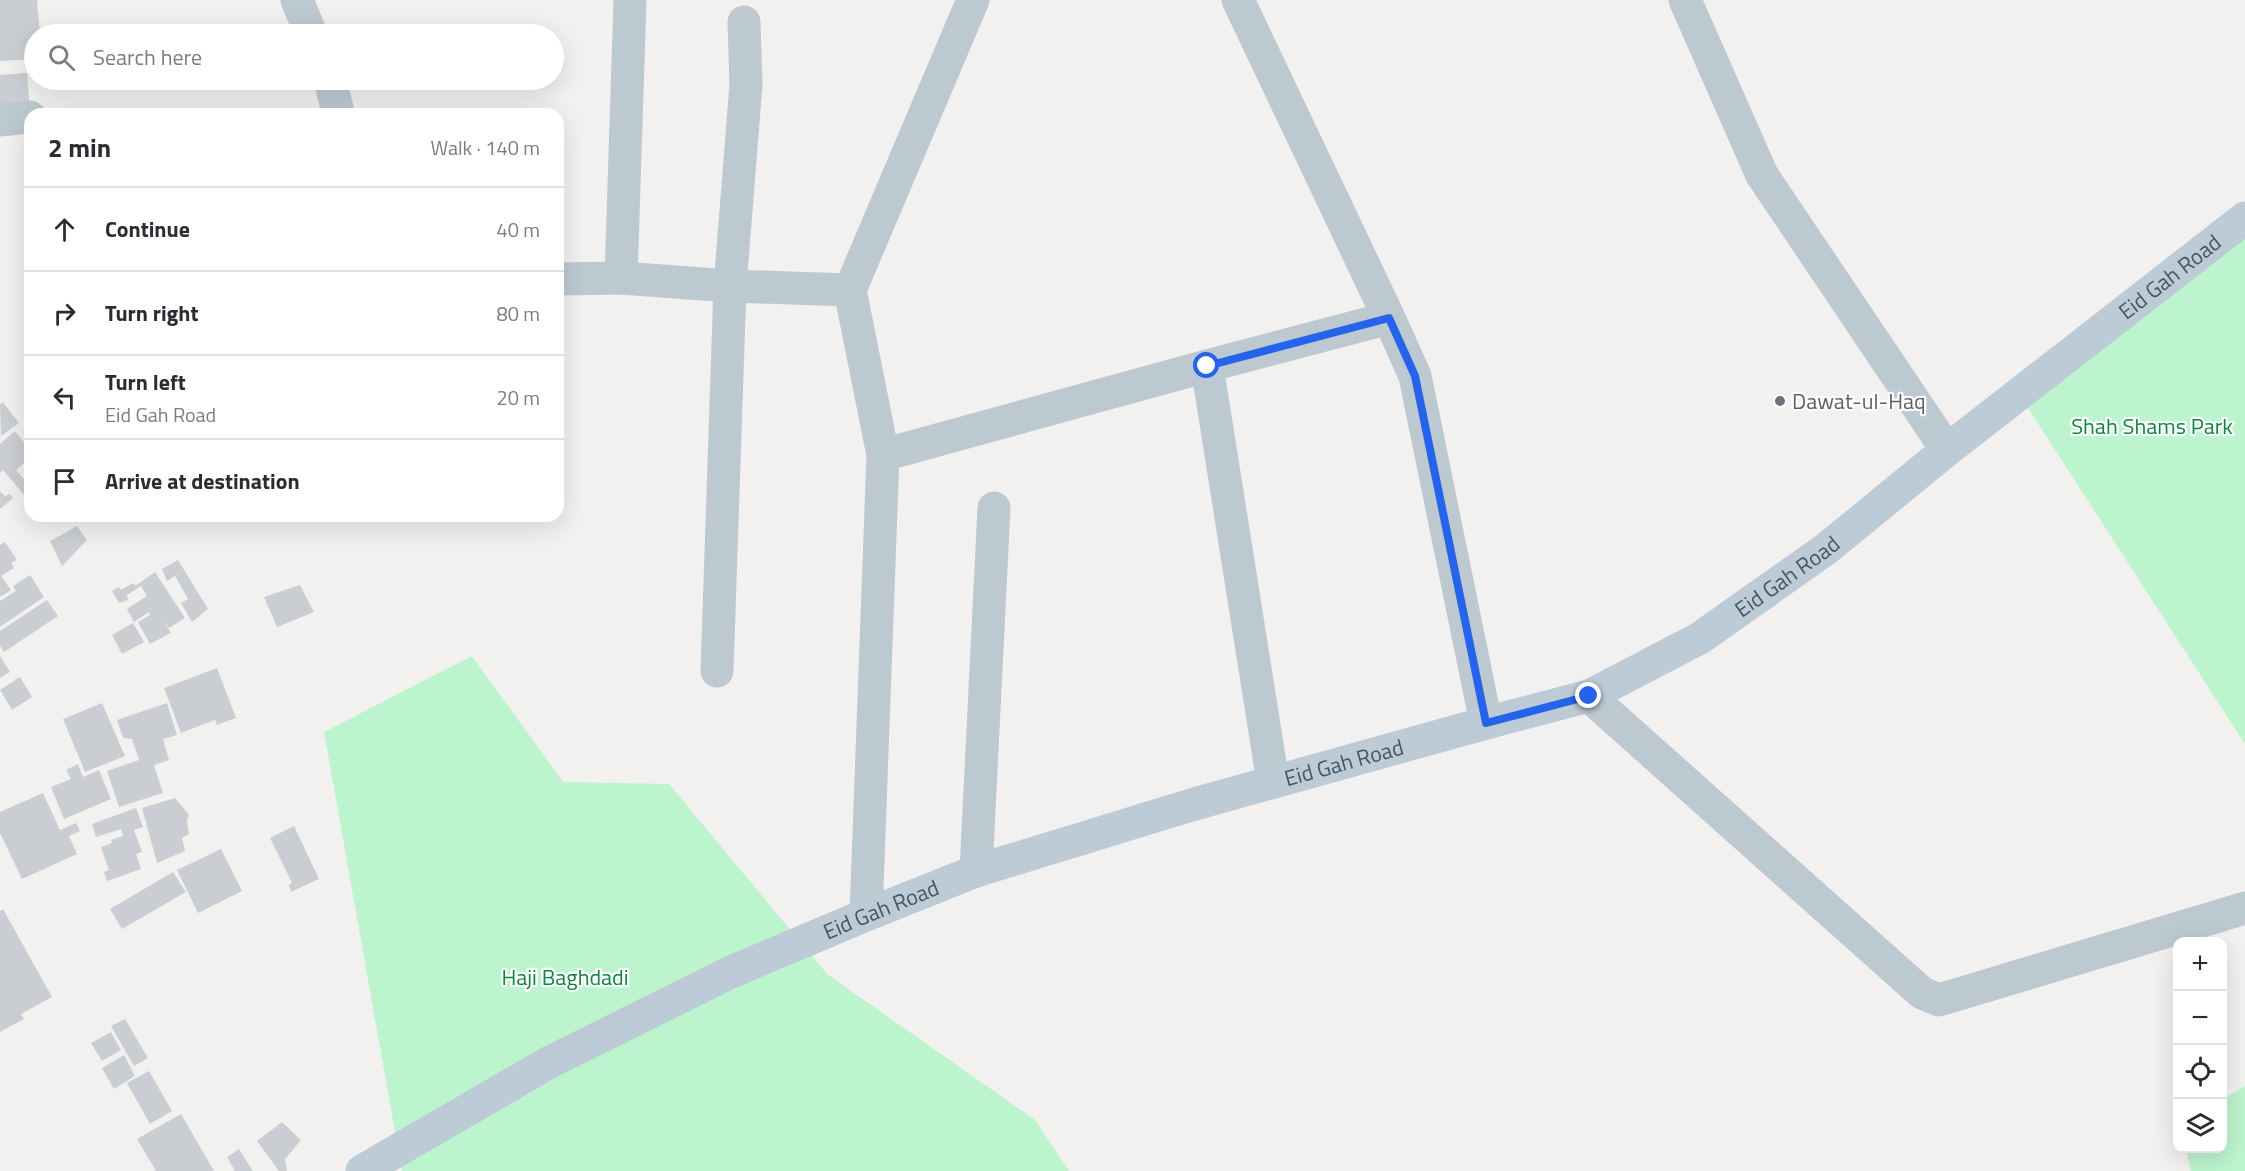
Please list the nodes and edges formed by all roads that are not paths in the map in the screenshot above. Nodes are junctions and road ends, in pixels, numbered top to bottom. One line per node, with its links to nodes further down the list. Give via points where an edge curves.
1 (297, 0): 7 (street)
2 (630, 0): 13 (street)
3 (973, 0): 16 (street)
4 (1238, 0): 17 (street)
5 (1685, 0): 19 (street, via 1762,175)
6 (744, 22): 15 (street, via 746,85)
7 (307, 24)
8 (332, 90): 9 (street)
9 (337, 108)
10 (24, 118): 11 (street)
11 (0, 120)
12 (2245, 218): 19 (main road, Eid Gah Road)
13 (621, 278): 14 (street); 15 (street)
14 (564, 279)
15 (730, 286): 16 (street); 22 (street)
16 (850, 290): 20 (street)
17 (1389, 318): 18 (street); 24 (street, via 1415,376)
18 (1207, 366): 20 (street); 25 (street)
19 (1947, 450): 23 (main road, Eid Gah Road, via 1826,549 1700,638)
20 (884, 455): 28 (street)
21 (994, 508): 26 (street)
22 (717, 671)
23 (1589, 696): 24 (main road, Eid Gah Road); 27 (street, via 1922,993 1939,1000)
24 (1486, 723): 25 (main road, Eid Gah Road)
25 (1273, 782): 26 (main road, Eid Gah Road)
26 (976, 871): 28 (main road, Eid Gah Road)
27 (2245, 908)
28 (866, 915): 29 (main road, Eid Gah Road, via 731,972 548,1063)
29 (362, 1171)

